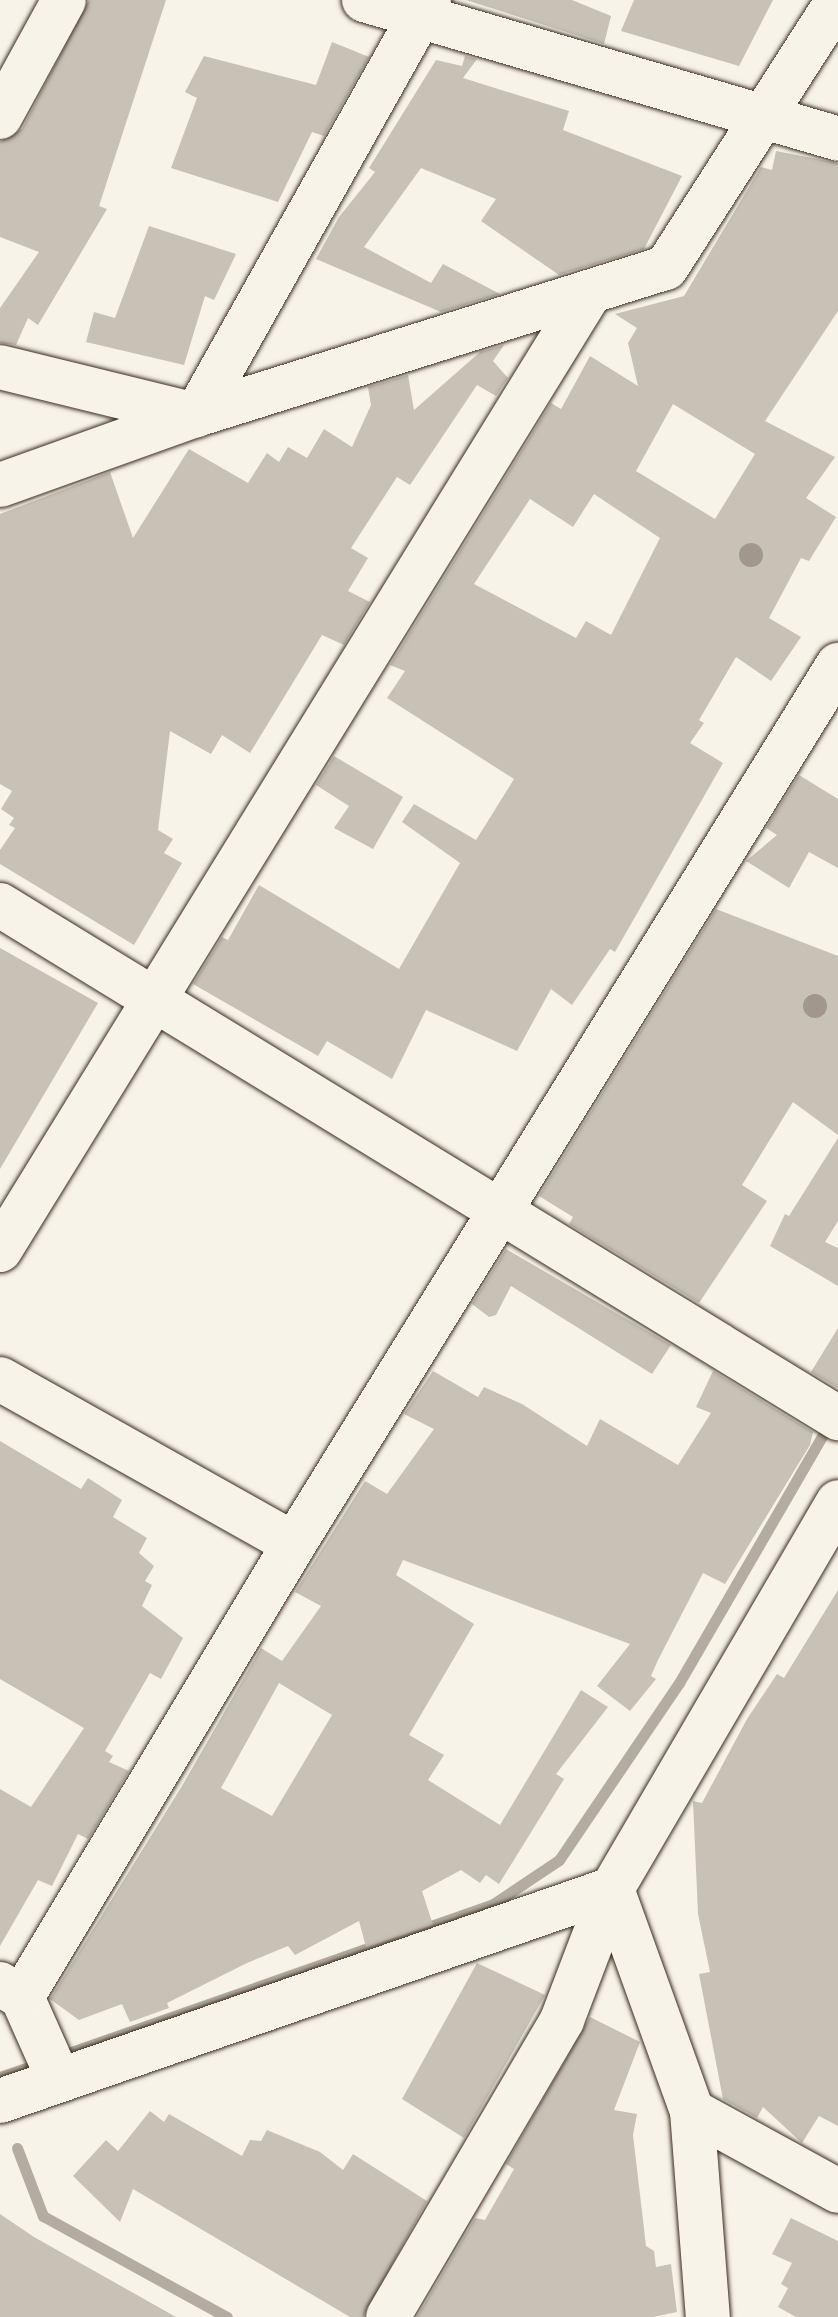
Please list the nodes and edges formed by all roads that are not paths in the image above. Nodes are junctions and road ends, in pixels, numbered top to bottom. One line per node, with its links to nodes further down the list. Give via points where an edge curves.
1 (64, 0): 5 (street)
2 (364, 0): 4 (street)
3 (838, 0): 6 (street)
4 (425, 7): 6 (street); 10 (street)
5 (0, 117)
6 (763, 117): 7 (street); 8 (street, via 666,268)
7 (838, 139)
8 (589, 294): 10 (street); 14 (street)
9 (0, 367): 10 (street)
10 (196, 415): 11 (street)
11 (0, 485)
12 (838, 665): 15 (street)
13 (0, 905): 14 (street)
14 (156, 1001): 15 (street); 16 (street)
15 (500, 1212): 18 (street); 20 (street)
16 (0, 1250)
17 (0, 1379): 20 (street)
18 (838, 1418)
19 (838, 1502): 21 (street)
20 (294, 1544): 22 (street)
21 (612, 1889): 23 (street); 25 (street); 27 (street, via 562,2020)
22 (11, 1991): 23 (street)
23 (59, 2080): 24 (street)
24 (0, 2101)
25 (692, 2111): 26 (street); 28 (street)
26 (838, 2191)
27 (388, 2317)
28 (708, 2317)

